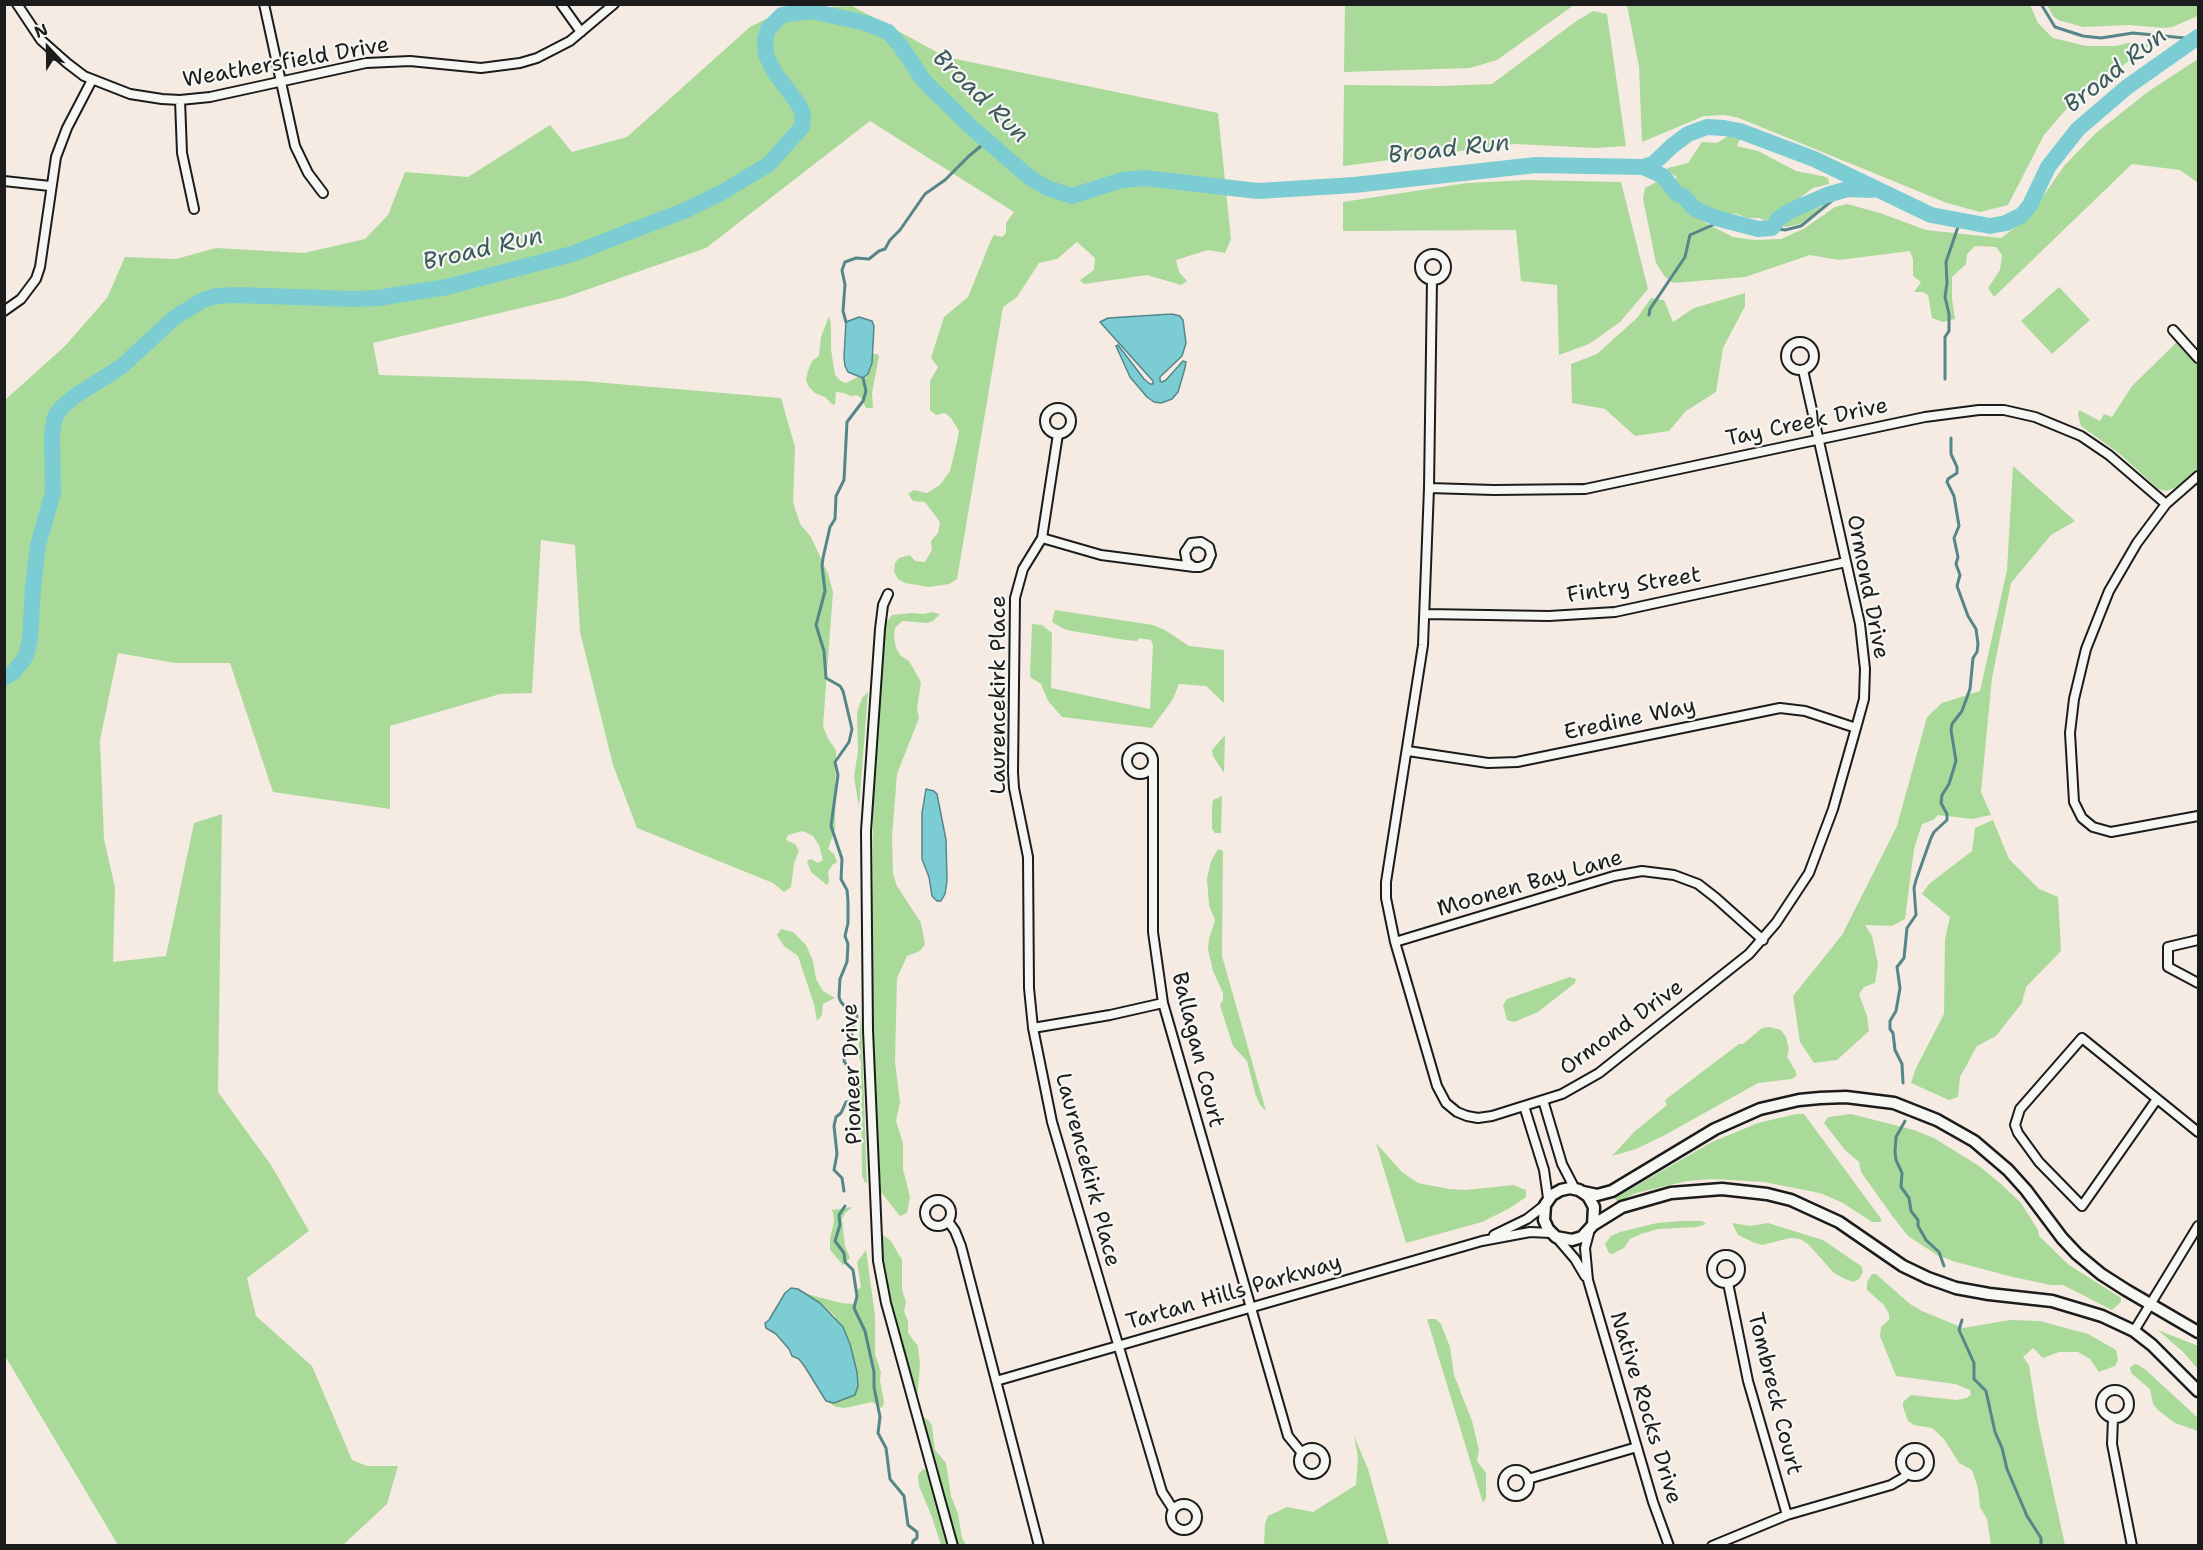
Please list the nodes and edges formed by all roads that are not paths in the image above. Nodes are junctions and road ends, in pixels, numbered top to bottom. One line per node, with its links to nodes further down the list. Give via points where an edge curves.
1 (17, 4): 6 (street, Weathersfield Drive, via 30,27 54,52)
2 (264, 4): 7 (street)
3 (561, 4): 5 (street)
4 (614, 4): 5 (street, Weathersfield Drive)
5 (581, 32): 7 (street, Weathersfield Drive, via 537,58 501,66 385,61)
6 (92, 80): 8 (street, Weathersfield Drive, via 142,97); 10 (street, via 61,143)
7 (280, 81): 8 (street, Weathersfield Drive); 11 (street, via 295,146)
8 (180, 100): 12 (street, via 182,153)
9 (4, 181): 10 (street)
10 (50, 186): 14 (street, via 36,279 21,299)
11 (323, 193)
12 (195, 209)
13 (1432, 280): 21 (street, Ormond Drive)
14 (4, 311)
15 (2173, 330): 16 (street)
16 (2199, 358)
17 (1803, 370): 19 (street, Ormond Drive)
18 (1058, 434): 23 (street, Laurencekirk Place)
19 (1819, 439): 21 (street, Tay Creek Drive, via 1585,489); 22 (street, Tay Creek Drive, via 1959,411 2004,410 2035,417 2081,436); 24 (street, Ormond Drive)
20 (2199, 476): 22 (street)
21 (1429, 488): 27 (street, Ormond Drive)
22 (2166, 504): 31 (street, via 2122,566 2086,649 2070,733 2073,798 2082,818 2103,831)
23 (1042, 538): 25 (street, via 1101,555); 37 (street, Laurencekirk Place, via 1023,569 1017,588 1015,646 1013,772 1028,857 1028,966)
24 (1846, 562): 27 (street, Fintry Street, via 1615,612 1549,616); 28 (street, Ormond Drive, via 1865,669)
25 (1194, 567)
26 (888, 594): 65 (street, Pioneer Drive, via 880,629 866,831 868,1030 877,1245 886,1303)
27 (1425, 614): 29 (street, Ormond Drive)
28 (1856, 728): 29 (street, Eredine Way, via 1805,711 1780,708 1517,762 1488,763); 32 (street, Ormond Drive, via 1833,809 1809,873)
29 (1408, 751): 34 (street, Ormond Drive, via 1386,882)
30 (1153, 759): 36 (street, Ballagan Court, via 1153,932)
31 (2199, 816)
32 (1763, 939): 34 (street, Moonen Bay Lane, via 1698,884 1674,875 1642,871); 39 (street, Ormond Drive, via 1733,968 1599,1073 1572,1090)
33 (2199, 940): 35 (street, via 2168,947 2168,967)
34 (1395, 942): 40 (street, Ormond Drive, via 1442,1098 1457,1112 1478,1118)
35 (2199, 983)
36 (1162, 1003): 37 (street); 52 (street, Ballagan Court)
37 (1033, 1028): 55 (street, Laurencekirk Place, via 1052,1122)
38 (2157, 1099): 38 (street, via 2082,1038 2020,1109 2015,1125 2039,1162 2082,1206); 41 (street)
39 (1543, 1100): 40 (street, Ormond Drive); 42 (street, via 1562,1164)
40 (1524, 1106): 43 (street, via 1544,1170)
41 (2199, 1132)
42 (1579, 1191): 43 (street, Tartan Hills Parkway, via 1561,1190); 46 (street, via 1594,1207); 51 (street, Tartan Hills Parkway, via 1597,1195 1612,1191 1715,1130 1770,1106 1837,1097 1893,1103 1962,1133 1989,1153 2026,1190 2077,1254)
43 (1547, 1201): 47 (street, via 1544,1220); 48 (street, Tartan Hills Parkway, via 1527,1219)
44 (948, 1221): 56 (street, via 961,1246)
45 (2199, 1226): 51 (street)
46 (1592, 1227): 47 (street, Tartan Hills Parkway, via 1572,1240); 49 (street, Native Rocks Drive, via 1585,1248); 53 (street, Tartan Hills Parkway, via 1622,1207 1671,1193 1722,1189 1767,1194 1791,1200 1839,1222 1903,1266 1928,1278 1956,1288 2052,1301 2102,1316)
47 (1554, 1235): 48 (street, Tartan Hills Parkway, via 1530,1232); 49 (street, Native Rocks Drive)
48 (1482, 1240): 52 (street, Tartan Hills Parkway)
49 (1588, 1280): 59 (street, Native Rocks Drive)
50 (1728, 1283): 64 (street, Tombreck Court, via 1748,1381)
51 (2150, 1305): 53 (street); 54 (street, Tartan Hills Parkway)
52 (1250, 1308): 55 (street, Tartan Hills Parkway); 60 (street, Ballagan Court, via 1288,1436)
53 (2134, 1331): 57 (street, Tartan Hills Parkway)
54 (2199, 1332)
55 (1117, 1347): 56 (street, Tartan Hills Parkway); 63 (street, Laurencekirk Place, via 1162,1492)
56 (996, 1381): 66 (street)
57 (2199, 1390)
58 (2113, 1418): 69 (street, via 2112,1444)
59 (1637, 1447): 62 (street); 67 (street, Native Rocks Drive)
60 (1302, 1453)
61 (1907, 1474): 64 (street, via 1891,1485)
62 (1528, 1479)
63 (1173, 1509)
64 (1787, 1515): 68 (street)
65 (952, 1545)
66 (1040, 1545)
67 (1669, 1545)
68 (1712, 1545)
69 (2132, 1545)

